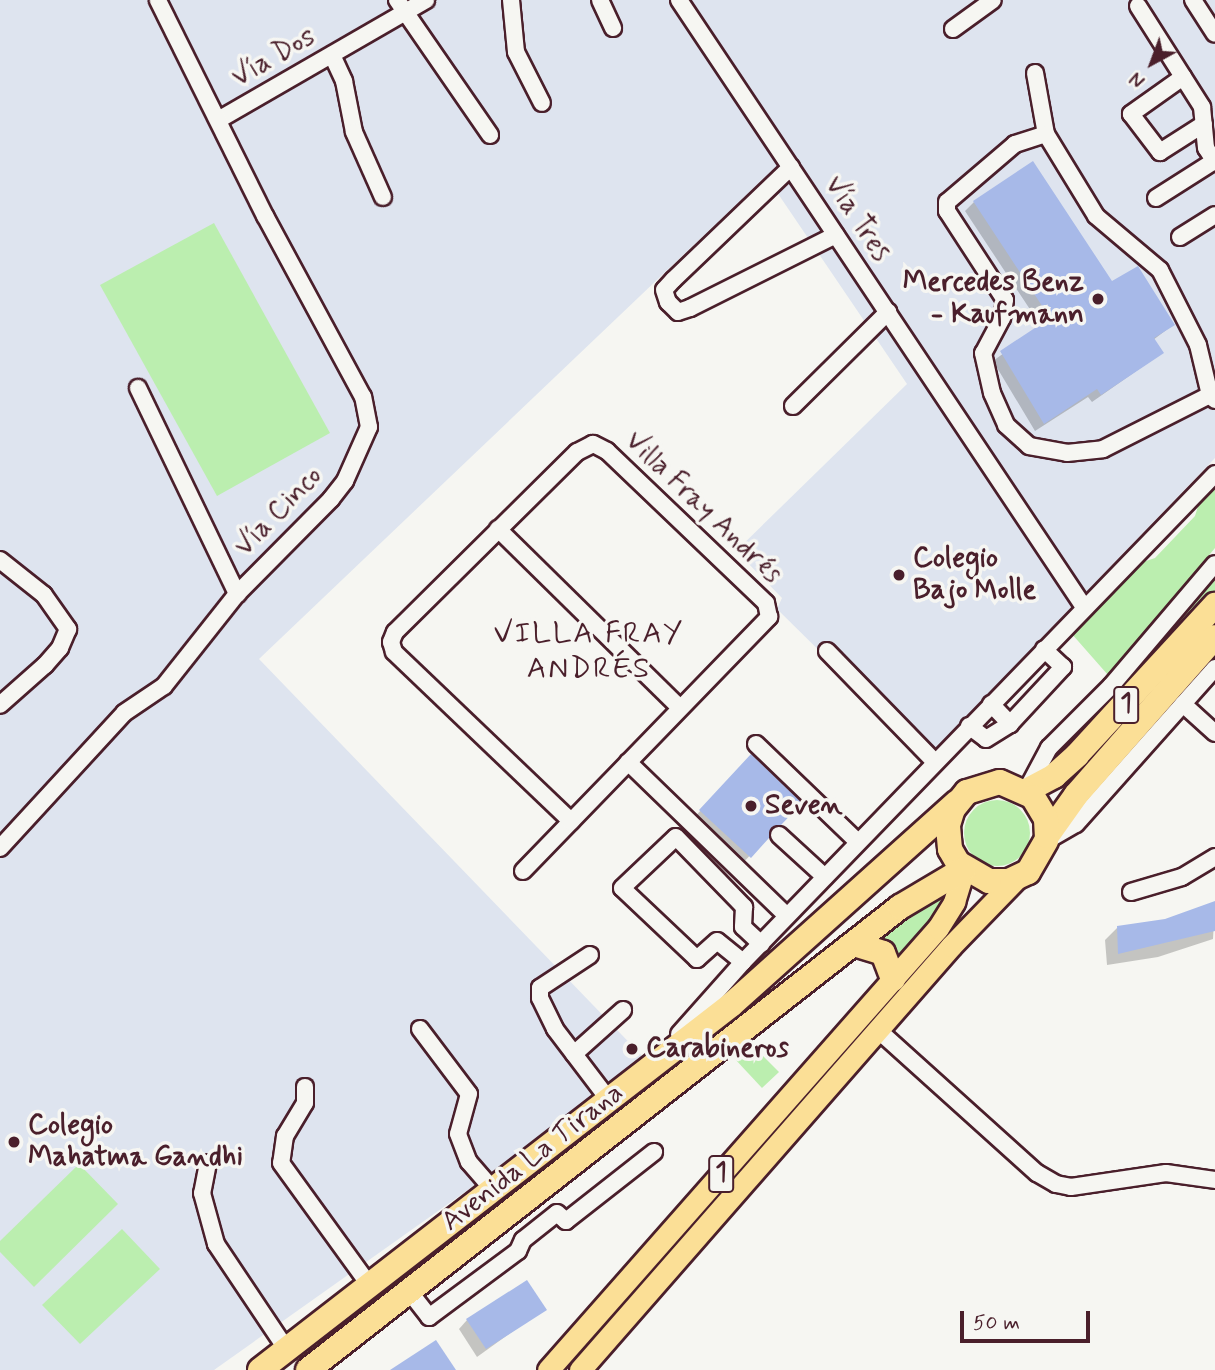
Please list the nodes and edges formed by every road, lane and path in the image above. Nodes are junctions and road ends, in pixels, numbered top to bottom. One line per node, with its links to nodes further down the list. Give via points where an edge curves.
1 (158, 0): 18 (street, Vía Cinco)
2 (426, 0): 8 (street, Vía Dos)
3 (512, 0): 16 (street, via 516,52)
4 (600, 0): 10 (street)
5 (679, 0): 22 (street, Vía Tres)
6 (993, 0): 11 (street)
7 (1193, 0): 12 (street)
8 (401, 6): 13 (street, Vía Dos); 20 (street)
9 (1138, 6): 15 (street)
10 (613, 28)
11 (953, 29)
12 (1215, 34)
13 (332, 55): 18 (street, Vía Dos); 23 (street, via 344,80 354,132)
14 (1035, 73): 19 (street)
15 (1183, 77): 17 (street); 17 (street, via 1131,114 1160,152)
16 (542, 103)
17 (1207, 110): 21 (street, via 1206,148)
18 (220, 119): 36 (street, Vía Cinco, via 265,216 363,397 369,427 345,481)
19 (1046, 134): 30 (street, via 1096,216 1160,271 1198,345); 30 (street, via 1015,144 947,202 947,211 1004,300 1002,318 983,352 992,393 1006,425 1029,446 1067,453 1103,449)
20 (490, 135)
21 (1215, 162): 24 (street)
22 (791, 167): 26 (street, Vía Tres); 26 (street, via 664,290 668,302 678,312 690,308)
23 (383, 197)
24 (1156, 198)
25 (1215, 215): 27 (street)
26 (836, 235): 28 (street, Vía Tres)
27 (1180, 237)
28 (888, 312): 31 (street); 38 (street, Vía Tres)
29 (138, 388): 36 (street)
30 (1212, 398)
31 (793, 406)
32 (1215, 474): 38 (street, Avenida La Tirana)
33 (498, 529): 48 (street); 48 (street, Villa Fray Andrés, via 581,448 598,445 766,603 766,622); 57 (street, Villa Fray Andrés, via 395,632 392,647)
34 (0, 560): 47 (street, via 44,595 68,629 52,656)
35 (1215, 564): 55 (street, via 1111,686 1057,738)
36 (237, 594): 61 (street, Vía Cinco, via 172,676 124,713)
37 (1215, 606): 55 (highway, 1, via 1077,755 1054,776)
38 (1084, 607): 40 (street, Avenida La Tirana)
39 (1215, 637): 59 (highway, 1, via 1076,795)
40 (1044, 649): 43 (street, Avenida La Tirana); 44 (street, via 1063,667)
41 (827, 651): 54 (street)
42 (1215, 668): 46 (street)
43 (1018, 675): 44 (street); 45 (street, Avenida La Tirana)
44 (1038, 695): 49 (street)
45 (991, 704): 49 (street); 50 (street, Avenida La Tirana)
46 (1183, 704): 51 (street); 59 (street, via 1076,824)
47 (0, 705)
48 (680, 708): 53 (street, Villa Fray Andrés)
49 (1010, 724): 50 (street, via 986,739)
50 (969, 726): 54 (street, Avenida La Tirana)
51 (1215, 733)
52 (755, 744): 60 (street)
53 (628, 762): 57 (street, Villa Fray Andrés); 68 (street)
54 (935, 762): 60 (street, Avenida La Tirana)
55 (1026, 791): 56 (highway, via 1007,783 986,783); 59 (highway, via 1043,811)
56 (957, 802): 63 (highway, via 947,833 950,849); 78 (highway, Avenida La Tirana, via 778,966)
57 (570, 821): 64 (street, Villa Fray Andrés)
58 (779, 835): 65 (street)
59 (1047, 839): 66 (highway, 1, via 1034,867)
60 (858, 842): 65 (street, Avenida La Tirana)
61 (0, 848)
62 (1215, 858): 67 (street, via 1182,877)
63 (964, 869): 66 (highway, via 989,881); 70 (highway, Avenida La Tirana, via 919,894); 73 (main road, 1, via 947,916)
64 (523, 871)
65 (825, 877): 68 (street, Avenida La Tirana)
66 (1016, 879): 76 (main road, 1)
67 (1130, 891)
68 (787, 916): 69 (street, Avenida La Tirana)
69 (761, 944): 72 (street, Avenida La Tirana); 72 (street, via 743,927 744,906 677,837 622,888 696,959 717,941)
70 (854, 944): 73 (highway, via 883,953); 86 (highway, Avenida La Tirana)
71 (590, 955): 77 (street, via 540,988 555,1029)
72 (743, 962): 78 (street, Avenida La Tirana)
73 (893, 979): 90 (main road, 1)
74 (623, 1010): 77 (street)
75 (420, 1029): 84 (street, via 469,1094 458,1133 469,1162)
76 (878, 1030): 83 (street, via 1037,1173 1056,1184 1071,1187 1166,1173); 91 (main road, 1)
77 (574, 1054): 80 (street)
78 (650, 1067): 80 (highway, Avenida La Tirana)
79 (305, 1087): 85 (street, via 305,1103 285,1136 281,1163)
80 (609, 1100): 84 (highway, Avenida La Tirana)
81 (654, 1152): 86 (street, via 566,1221 557,1213 523,1240 518,1251 429,1317)
82 (208, 1163): 87 (street, via 202,1193 216,1244)
83 (1215, 1180)
84 (493, 1190): 85 (highway, Avenida La Tirana)
85 (370, 1286): 87 (highway, Avenida La Tirana)
86 (409, 1291): 89 (highway, Avenida La Tirana)
87 (287, 1350): 88 (highway, Avenida La Tirana)
88 (260, 1370)
89 (308, 1370)
90 (548, 1370)
91 (580, 1370)

